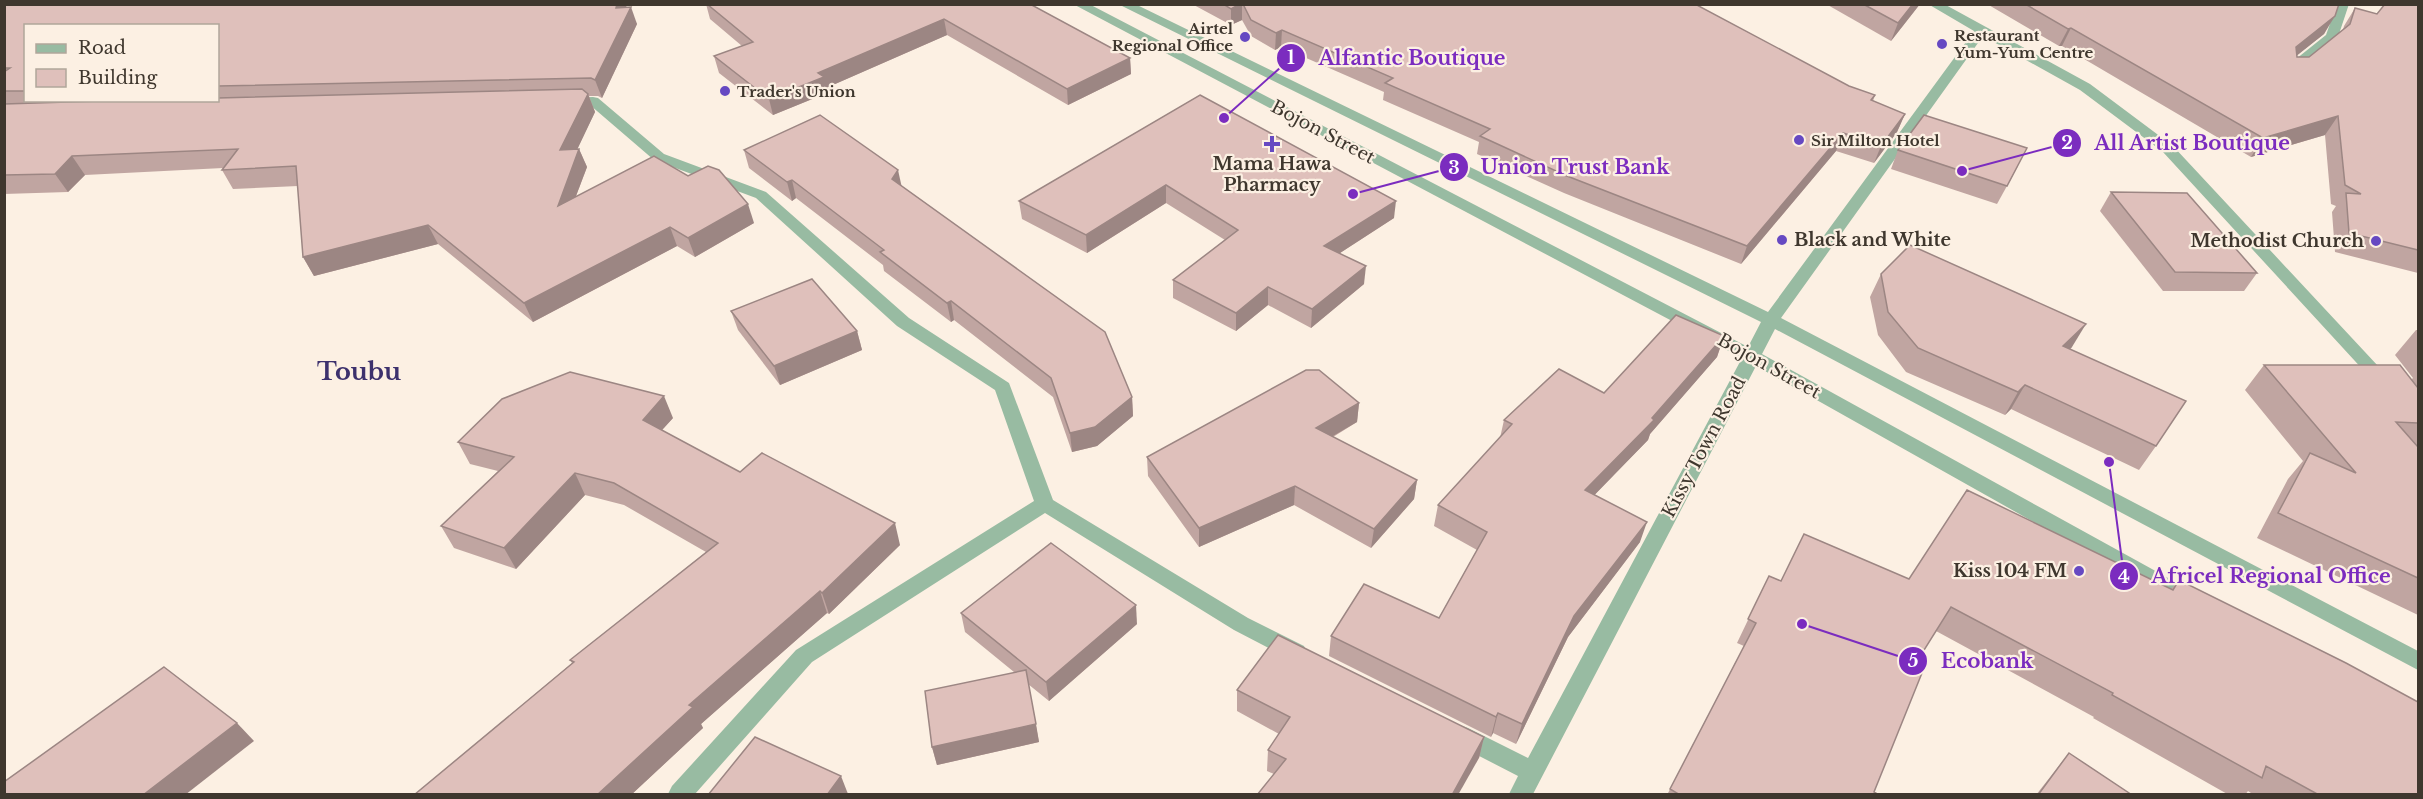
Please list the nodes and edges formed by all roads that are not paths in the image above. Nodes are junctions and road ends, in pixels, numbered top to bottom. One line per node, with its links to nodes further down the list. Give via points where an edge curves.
1 (1079, 4): 9 (street, Bojon Street)
2 (1124, 4): 8 (street, Bojon Street)
3 (1934, 4): 5 (street)
4 (2343, 4): 6 (street, via 2332,37)
5 (1981, 30): 8 (street, Kissy Town Road); 10 (street, via 2085,87 2168,149)
6 (2291, 70)
7 (546, 102): 11 (street, via 593,101 659,157 761,195 903,322 1003,387)
8 (1771, 320): 9 (street, Kissy Town Road); 14 (street, Bojon Street)
9 (1752, 356): 12 (street, Bojon Street); 16 (street, Kissy Town Road)
10 (2392, 392)
11 (1045, 504): 13 (street, via 1240,624); 17 (street, via 804,656)
12 (2200, 605)
13 (1314, 661)
14 (2418, 662)
15 (1450, 730): 16 (street)
16 (1533, 772): 18 (street, Kissy Town Road)
17 (680, 795)
18 (1521, 795)

